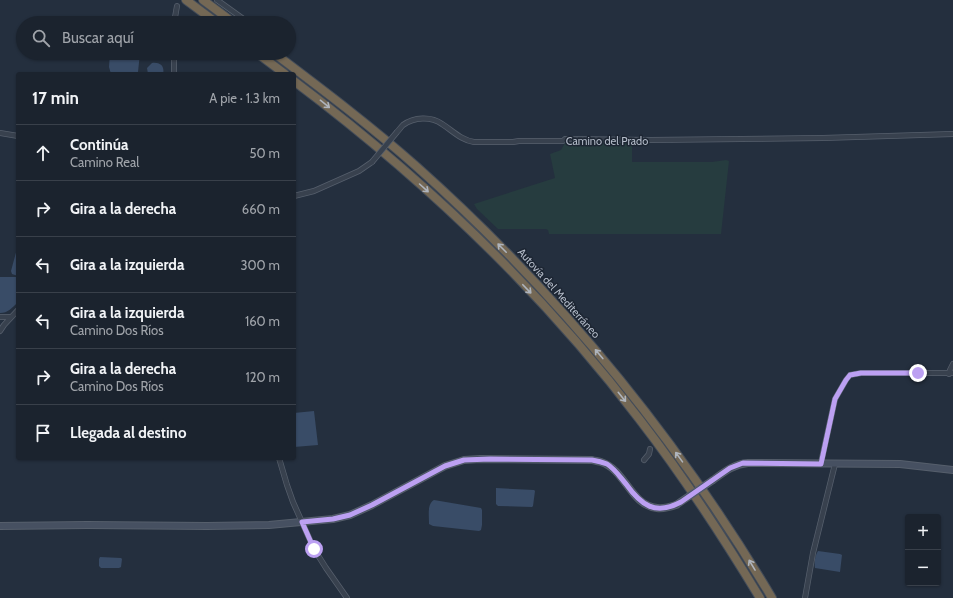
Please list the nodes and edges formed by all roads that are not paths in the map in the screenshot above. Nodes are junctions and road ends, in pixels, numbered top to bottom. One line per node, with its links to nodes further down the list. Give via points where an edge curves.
1 (186, 0): 6 (highway)
2 (203, 0): 7 (highway)
3 (217, 0): 8 (street)
4 (176, 6): 5 (street)
5 (175, 16)
6 (208, 16)
7 (225, 16)
8 (239, 16)
9 (174, 60): 12 (street)
10 (266, 60): 13 (highway)
11 (283, 60): 35 (highway, Autovía del Mediterráneo, one-way to 11, via 709,498 632,394 571,321 506,251 417,167 354,114)
12 (174, 72)
13 (282, 72)
14 (296, 82): 34 (highway, Autovía del Mediterráneo, one-way to 34, via 367,138 433,196 483,242 555,318 654,439 699,502)
15 (0, 133): 17 (street)
16 (953, 134): 18 (street, Camino del Prado, bridge, via 474,142 460,138 440,122 426,118 404,125 372,162 358,171 314,191)
17 (16, 136)
18 (296, 196)
19 (16, 312): 21 (street)
20 (0, 317): 21 (street)
21 (11, 317): 22 (street)
22 (0, 331)
23 (953, 364): 24 (street)
24 (951, 374): 28 (street, via 850,375 835,399)
25 (650, 449): 27 (street)
26 (280, 460): 31 (street)
27 (644, 460)
28 (821, 464): 29 (main road); 31 (main road, bridge, via 743,463 730,468 676,505 657,508 641,502 616,471 601,462 464,460 445,466 350,515)
29 (835, 464): 30 (main road, via 900,464); 36 (street, via 813,552)
30 (953, 470)
31 (302, 522): 32 (main road, via 207,526); 33 (street, via 314,549)
32 (0, 526)
33 (347, 598)
34 (760, 598)
35 (772, 598)
36 (805, 598)

